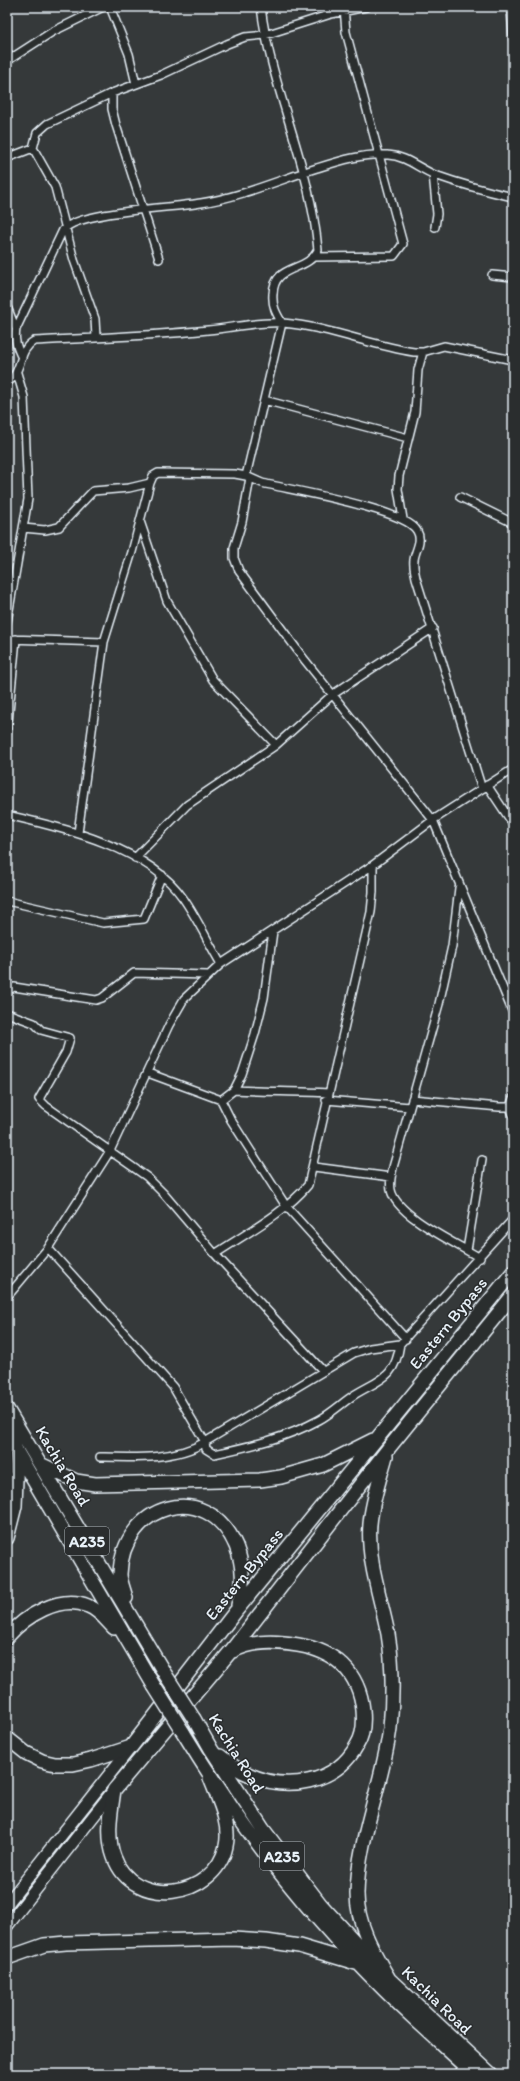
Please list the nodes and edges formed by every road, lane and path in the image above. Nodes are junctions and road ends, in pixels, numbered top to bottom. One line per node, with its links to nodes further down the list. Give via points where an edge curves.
1 (103, 7): 9 (street, via 52,32)
2 (110, 7): 10 (street, via 129,54)
3 (262, 7): 7 (street)
4 (366, 7): 6 (street)
5 (511, 7): 8 (street)
6 (344, 9): 7 (street); 13 (street, via 346,32)
7 (265, 35): 10 (street, via 236,40); 15 (street)
8 (513, 39)
9 (7, 61)
10 (136, 84): 11 (street)
11 (112, 93): 12 (street, via 47,124 37,133); 18 (street, via 112,109 116,124)
12 (33, 148): 14 (street); 19 (street, via 55,187)
13 (380, 155): 15 (street, via 338,162); 16 (street, via 401,158); 21 (street, via 403,244 400,251 394,256)
14 (7, 158)
15 (303, 173): 18 (street, via 216,200); 21 (street, via 317,242 318,250)
16 (433, 174): 17 (street); 20 (street, via 437,214)
17 (513, 197)
18 (144, 209): 19 (street, via 117,212); 22 (street)
19 (66, 226): 27 (street); 28 (street, via 74,260 95,319)
20 (435, 227)
21 (314, 257): 26 (street, via 279,276 275,282 272,302 274,311)
22 (159, 259)
23 (492, 275): 24 (street)
24 (513, 277)
25 (7, 307): 27 (street)
26 (282, 323): 28 (street); 29 (street, via 312,327 406,351); 34 (street)
27 (16, 329): 30 (street, via 15,341)
28 (96, 337): 30 (street, via 34,342 28,345)
29 (423, 352): 31 (street, via 444,346); 35 (street)
30 (22, 358): 32 (street)
31 (513, 360)
32 (17, 373): 33 (street); 42 (street, via 24,397 28,474 28,499)
33 (7, 383)
34 (264, 400): 35 (street); 36 (street)
35 (408, 438): 39 (street, via 398,489)
36 (248, 477): 37 (street, via 235,474 158,474 153,476); 39 (street, via 262,483 366,507); 48 (street, via 234,558 239,571)
37 (150, 484): 40 (street); 42 (street, via 93,491 59,527 45,530)
38 (460, 497): 41 (street)
39 (404, 519): 44 (street, via 418,532 420,543 414,566)
40 (140, 521): 47 (street); 50 (street, via 167,601 212,680)
41 (513, 523)
42 (23, 528): 43 (street)
43 (7, 622)
44 (433, 628): 48 (street); 52 (street)
45 (7, 639): 46 (street)
46 (16, 639): 47 (street); 49 (street)
47 (104, 642): 56 (street)
48 (332, 696): 50 (street); 54 (street)
49 (7, 733)
50 (276, 745): 57 (street, via 187,805)
51 (513, 769): 52 (street)
52 (485, 787): 54 (street); 55 (street)
53 (7, 815): 56 (street)
54 (433, 820): 58 (street); 60 (street)
55 (513, 824)
56 (78, 833): 57 (street)
57 (134, 858): 59 (street)
58 (372, 864): 62 (street); 70 (street, via 371,912)
59 (162, 875): 61 (street, via 144,919 128,922 103,923); 63 (street, via 183,897)
60 (460, 886): 67 (street); 72 (street, via 451,953)
61 (7, 901)
62 (273, 931): 63 (street); 69 (street, via 264,998 242,1074)
63 (221, 964): 64 (street)
64 (207, 975): 65 (street, via 134,973 96,1000 14,987); 68 (street, via 184,999 169,1025)
65 (7, 991)
66 (7, 1013): 77 (street, via 34,1023 41,1030 70,1038 66,1052 39,1099)
67 (513, 1013)
68 (148, 1073): 73 (street); 77 (street)
69 (234, 1090): 70 (street, via 281,1090); 73 (street)
70 (327, 1096): 74 (street); 79 (street)
71 (513, 1098): 75 (street)
72 (412, 1099): 74 (street); 75 (street)
73 (221, 1100): 81 (street)
74 (410, 1107): 80 (street)
75 (510, 1107): 76 (street)
76 (513, 1115)
77 (110, 1151): 83 (street); 85 (street, via 151,1181)
78 (482, 1160): 84 (street)
79 (314, 1166): 80 (street); 81 (street, via 308,1185)
80 (391, 1177): 84 (street, via 391,1190 395,1201 406,1212)
81 (286, 1206): 85 (street); 90 (street)
82 (513, 1219): 86 (street)
83 (48, 1248): 89 (street); 96 (street, via 173,1387)
84 (468, 1250): 86 (street)
85 (215, 1254): 92 (street)
86 (480, 1258): 90 (street)
87 (513, 1272): 95 (highway, Eastern Bypass)
88 (513, 1295): 97 (highway, Eastern Bypass)
89 (7, 1296)
90 (406, 1339): 91 (street)
91 (400, 1344): 92 (street, via 354,1353); 96 (street, via 398,1358 390,1375 353,1396 314,1423 286,1436 214,1454 206,1449)
92 (323, 1371): 96 (street)
93 (7, 1409): 100 (highway, Kachia Road / A235)
94 (7, 1431): 98 (highway, A235)
95 (378, 1438): 100 (highway, via 300,1473 260,1480 95,1484 76,1481); 103 (highway, Eastern Bypass)
96 (205, 1442): 99 (street, via 195,1448 173,1454 126,1458)
97 (388, 1449): 105 (highway, Eastern Bypass); 116 (highway, via 370,1524 373,1567 388,1636 390,1728 359,1865 357,1895 359,1913 370,1945)
98 (17, 1452): 101 (highway, via 15,1506); 106 (highway, A235)
99 (100, 1457)
100 (40, 1464): 102 (highway, Kachia Road / A235)
101 (7, 1538)
102 (129, 1611): 103 (highway, via 120,1575 128,1539 136,1527 149,1516 164,1509 180,1506 198,1509 214,1516 224,1525 233,1540 243,1570 243,1587); 109 (highway, Kachia Road / A235, bridge)
103 (236, 1611): 108 (highway, Eastern Bypass)
104 (7, 1637): 106 (highway, via 16,1626 46,1608 75,1603 88,1606 101,1614)
105 (231, 1651): 109 (highway, via 245,1644 258,1642 309,1646 325,1652 352,1674 359,1688 364,1717 362,1732 350,1757 324,1777 309,1782 278,1782 253,1776 234,1767); 111 (highway, Eastern Bypass)
106 (136, 1655): 110 (highway, A235, bridge)
107 (7, 1738): 108 (highway, via 26,1753 55,1764 91,1760)
108 (131, 1747): 112 (main road, Eastern Bypass)
109 (211, 1749): 116 (highway, Kachia Road / A235, via 281,1854 320,1905)
110 (210, 1778): 111 (highway, via 227,1830 223,1856 208,1876 185,1890 170,1893 153,1891 139,1885 121,1870 111,1846); 115 (highway, Kachia Road / A235, via 282,1878)
111 (114, 1790): 113 (main road, Eastern Bypass)
112 (7, 1904)
113 (7, 1926)
114 (7, 1958): 115 (highway, via 38,1947 66,1943 233,1939 300,1946)
115 (358, 1964): 116 (highway, Kachia Road / A235)
116 (389, 1984): 117 (highway, Kachia Road / A235); 119 (highway, Kachia Road / A235)
117 (461, 2070): 118 (highway, Kachia Road / A235)
118 (475, 2074)
119 (491, 2074)

